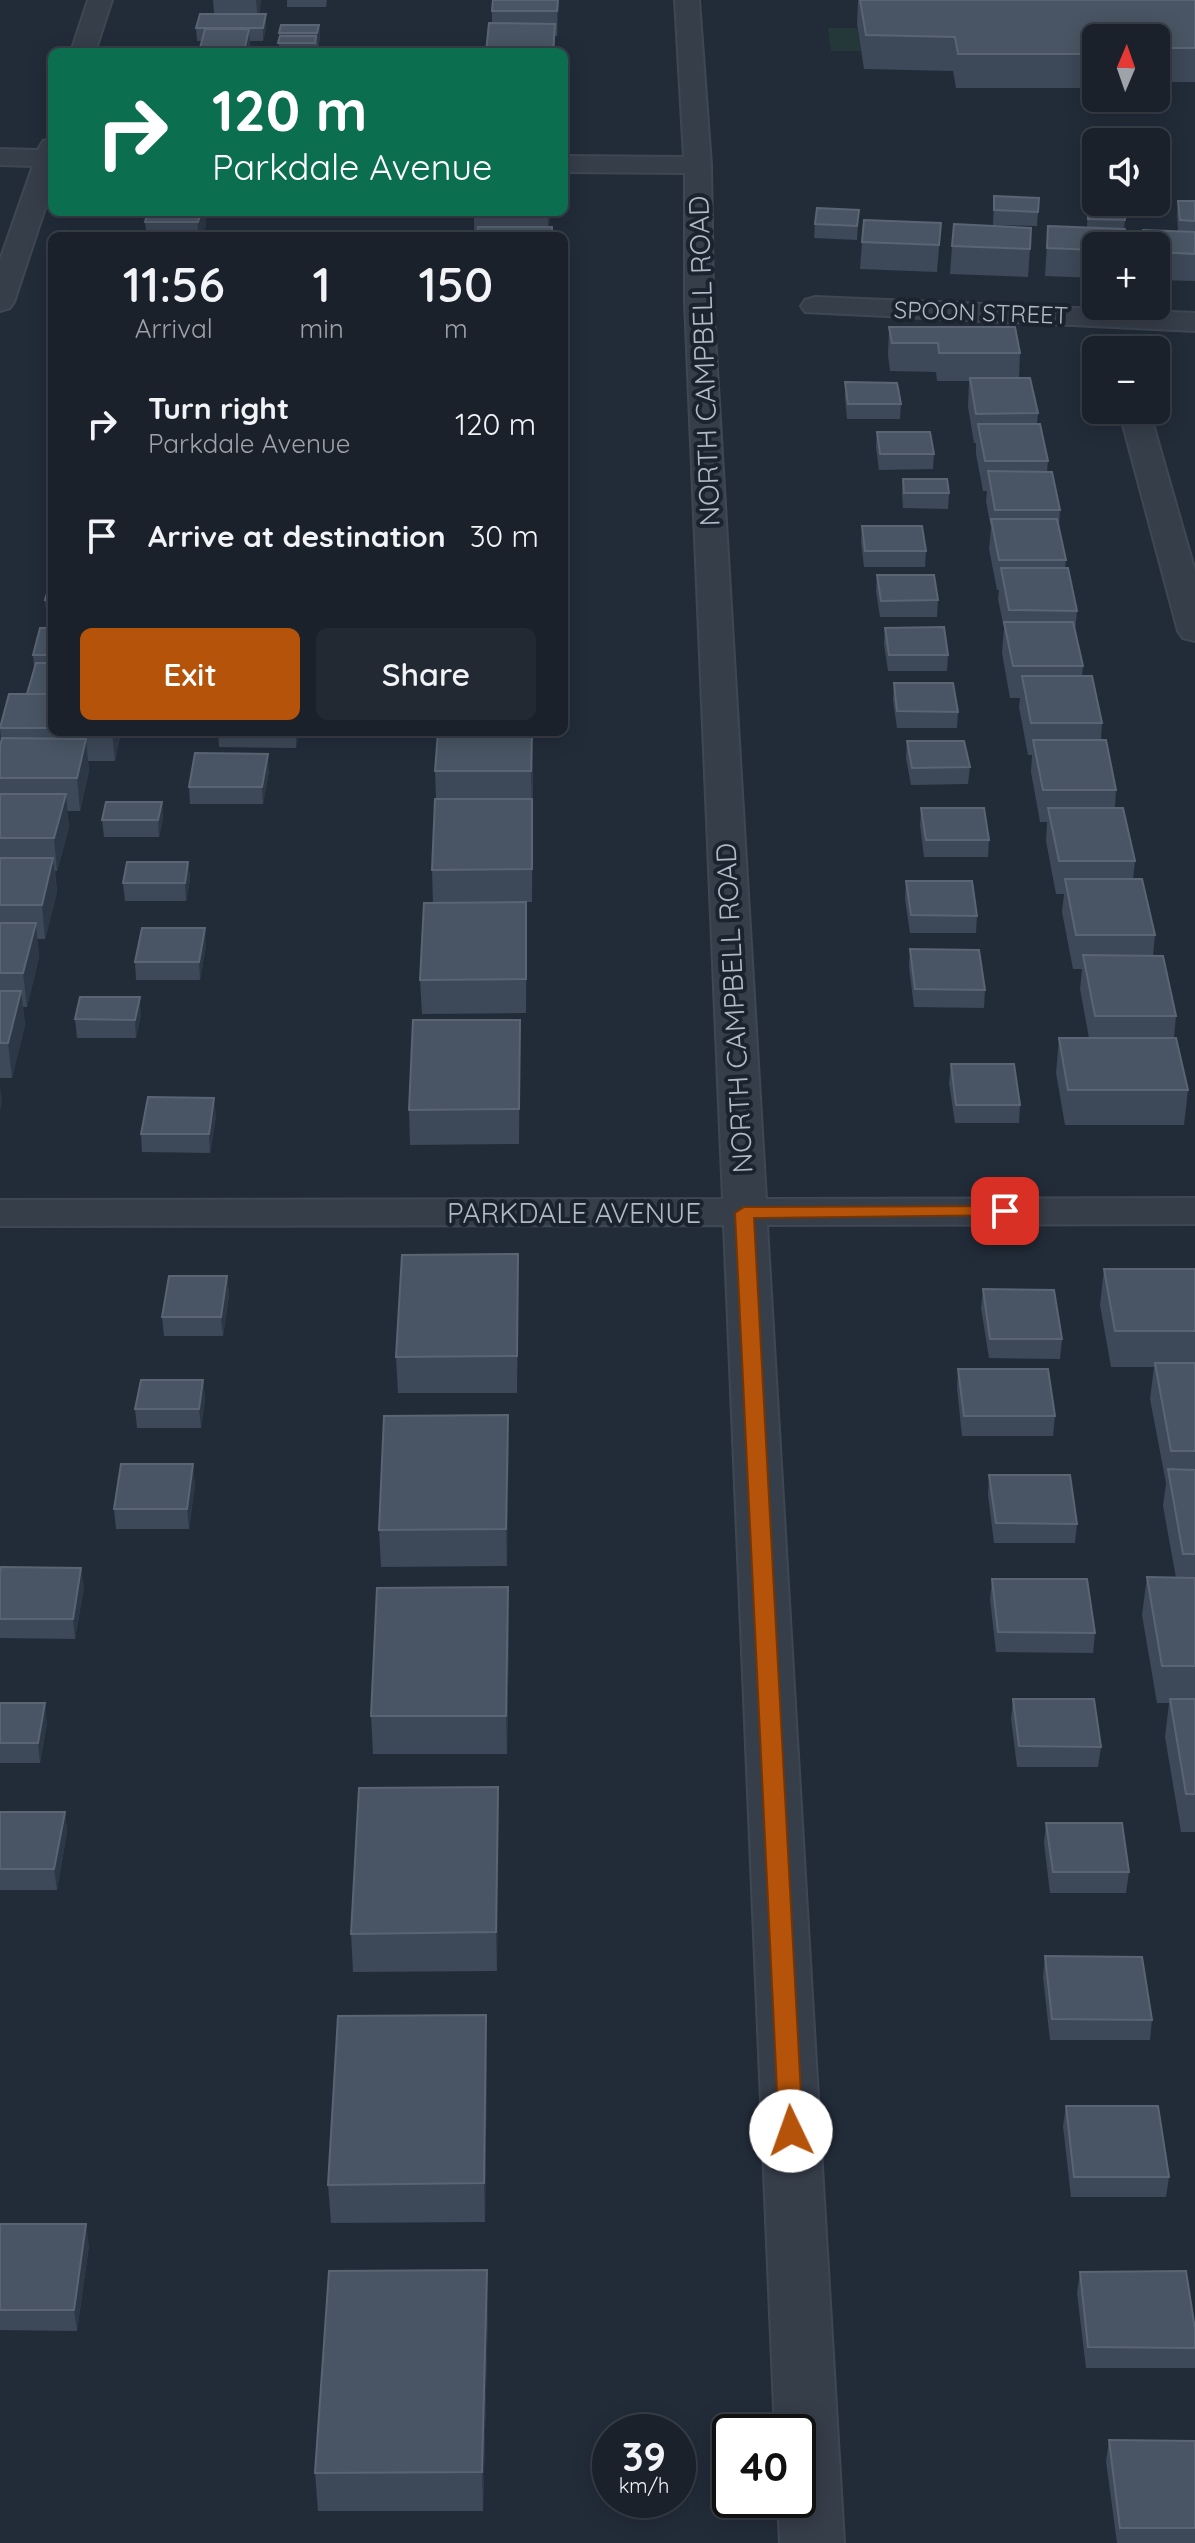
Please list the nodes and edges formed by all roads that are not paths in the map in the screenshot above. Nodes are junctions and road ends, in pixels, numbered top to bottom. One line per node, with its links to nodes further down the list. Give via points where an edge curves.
1 (100, 0): 3 (street)
2 (687, 0): 8 (street, NORTH CAMPBELL ROAD)
3 (84, 48)
4 (48, 154): 5 (street)
5 (0, 157)
6 (48, 163): 9 (street)
7 (568, 164): 8 (street)
8 (698, 165): 18 (street, NORTH CAMPBELL ROAD, via 699,302)
9 (0, 302)
10 (815, 306): 11 (street, SPOON STREET)
11 (1082, 318)
12 (1138, 320): 13 (street, SPOON STREET)
13 (1195, 322)
14 (1138, 424): 15 (street)
15 (1195, 631)
16 (1195, 1211): 18 (street, PARKDALE AVENUE)
17 (0, 1213): 18 (street, PARKDALE AVENUE)
18 (744, 1213): 19 (street, NORTH CAMPBELL ROAD)
19 (812, 2543)

